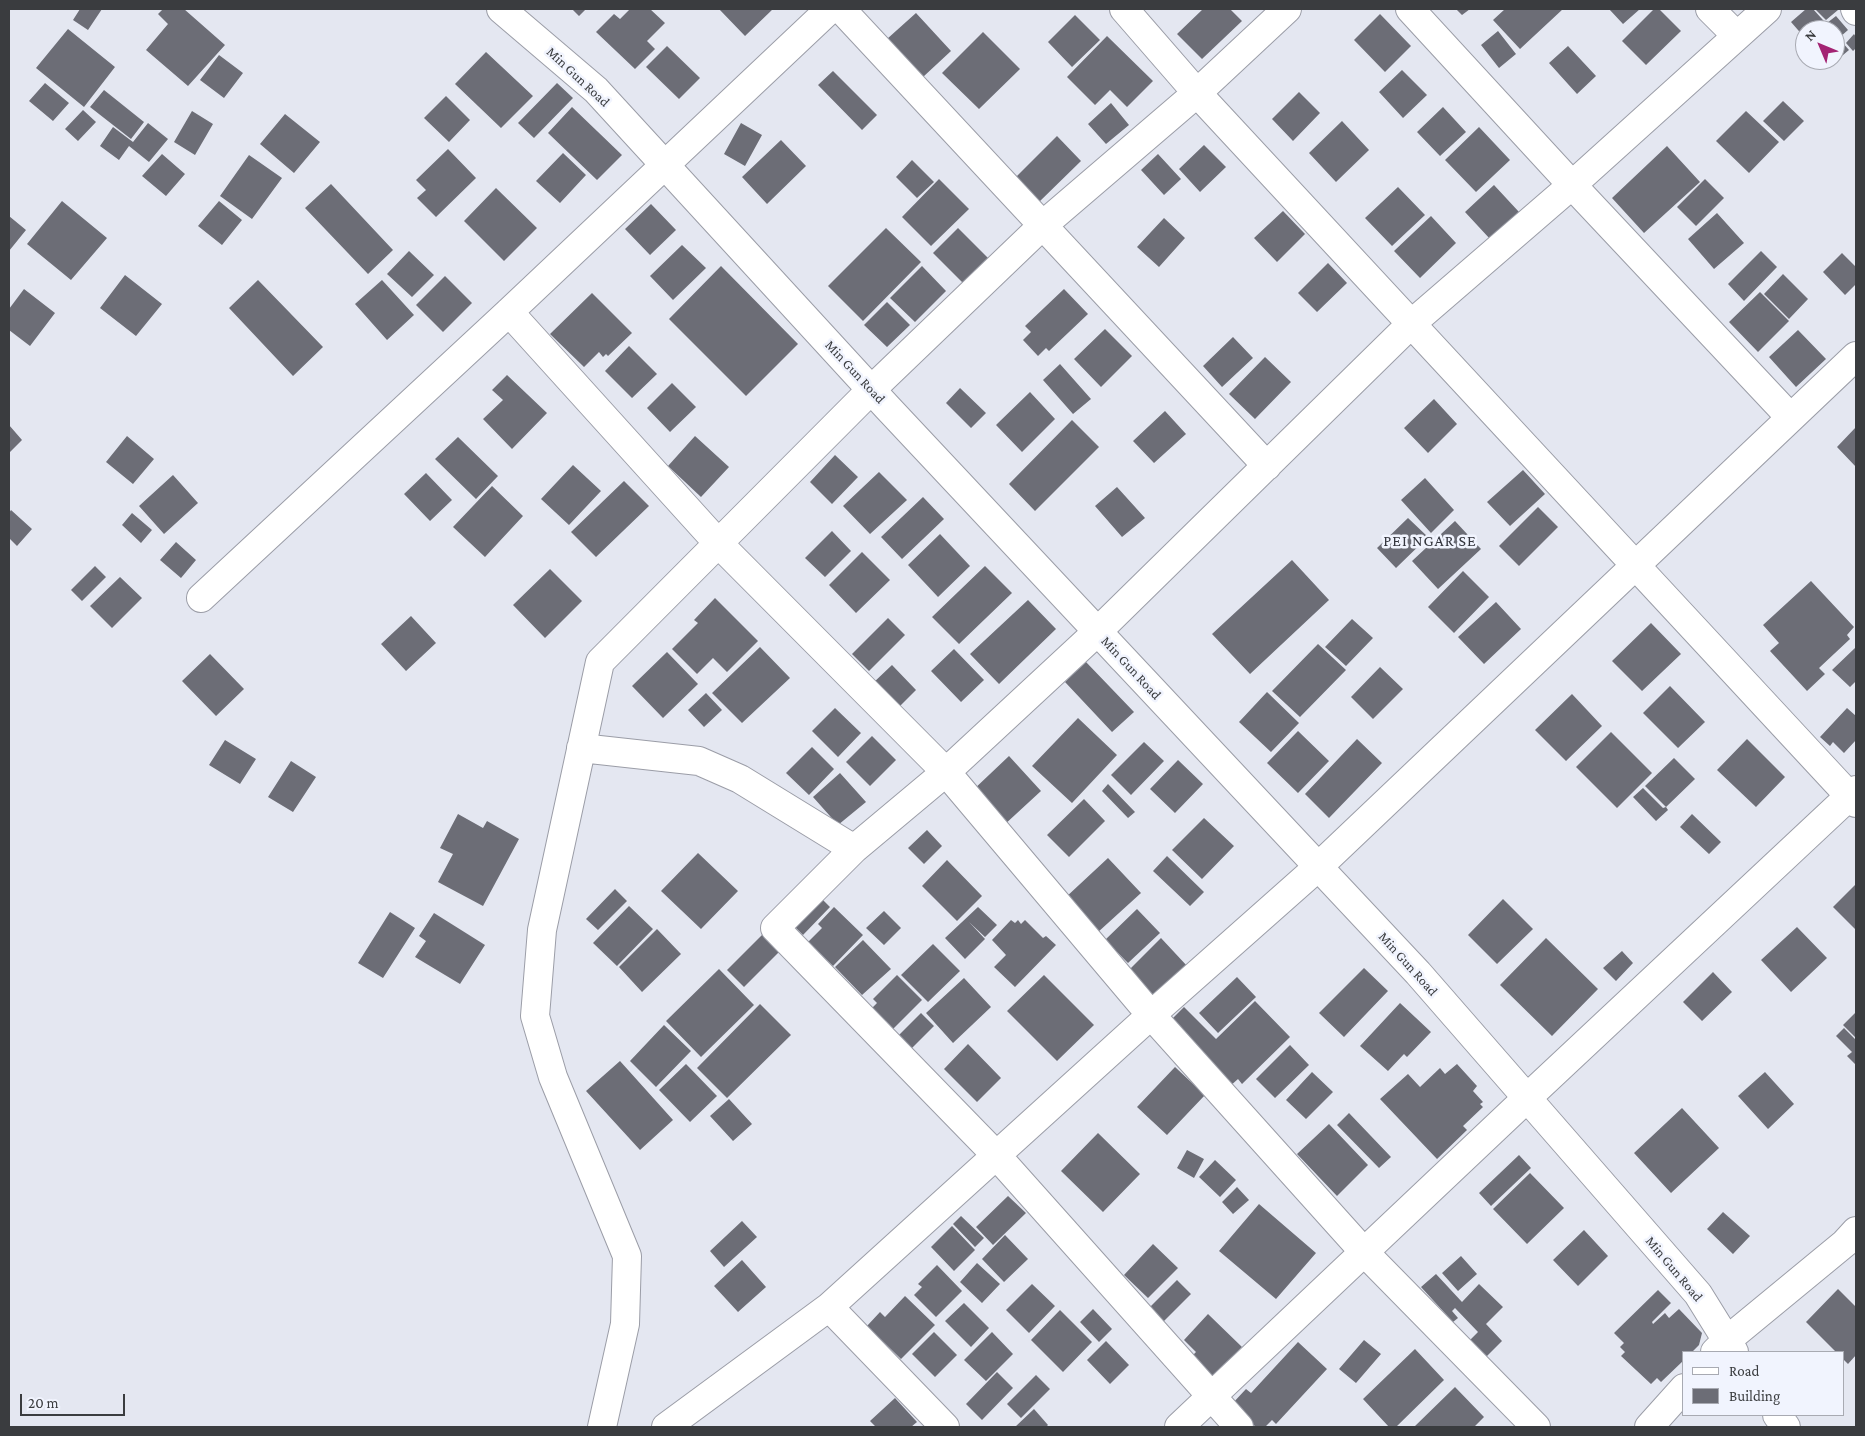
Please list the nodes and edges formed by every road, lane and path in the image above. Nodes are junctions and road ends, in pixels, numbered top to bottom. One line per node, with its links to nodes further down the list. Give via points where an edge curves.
1 (830, 9): 11 (street)
2 (842, 9): 13 (street)
3 (1124, 9): 10 (street)
4 (1287, 9): 10 (street)
5 (1410, 9): 12 (street)
6 (1710, 9): 9 (street)
7 (1767, 9): 9 (street)
8 (514, 13): 11 (street, Min Gun Road, via 596,90)
9 (1736, 35): 12 (street)
10 (1197, 93): 13 (street); 15 (street)
11 (664, 166): 14 (street); 17 (street, Min Gun Road)
12 (1572, 185): 15 (street); 18 (street)
13 (1043, 225): 17 (street); 19 (street)
14 (509, 312): 20 (street); 22 (street)
15 (1411, 324): 19 (street); 21 (street)
16 (1856, 356): 18 (street)
17 (871, 390): 20 (street); 23 (street, Min Gun Road)
18 (1790, 417): 21 (street)
19 (1267, 466): 23 (street)
20 (718, 543): 24 (street, via 600,662); 25 (street)
21 (1636, 566): 26 (street); 28 (street)
22 (201, 598)
23 (1097, 632): 25 (street); 28 (street, Min Gun Road)
24 (581, 748): 27 (street, via 699,761 740,779); 39 (street, via 542,930 535,1016 553,1077 627,1256 625,1324)
25 (946, 772): 27 (street); 29 (street)
26 (1854, 797): 30 (street)
27 (854, 849): 31 (street, via 775,928)
28 (1318, 867): 29 (street); 30 (street, Min Gun Road, via 1418,973)
29 (1151, 1015): 31 (street); 33 (street)
30 (1527, 1098): 33 (street); 35 (street, Min Gun Road, via 1698,1294)
31 (997, 1156): 34 (street); 37 (street)
32 (1856, 1232): 35 (street)
33 (1364, 1252): 37 (street); 44 (street)
34 (829, 1308): 40 (street); 41 (street)
35 (1725, 1348)
36 (1682, 1390): 45 (street)
37 (1211, 1398): 42 (street); 43 (street)
38 (1778, 1416): 46 (street)
39 (602, 1427)
40 (666, 1427)
41 (945, 1427)
42 (1179, 1427)
43 (1239, 1427)
44 (1536, 1427)
45 (1649, 1427)
46 (1786, 1427)

